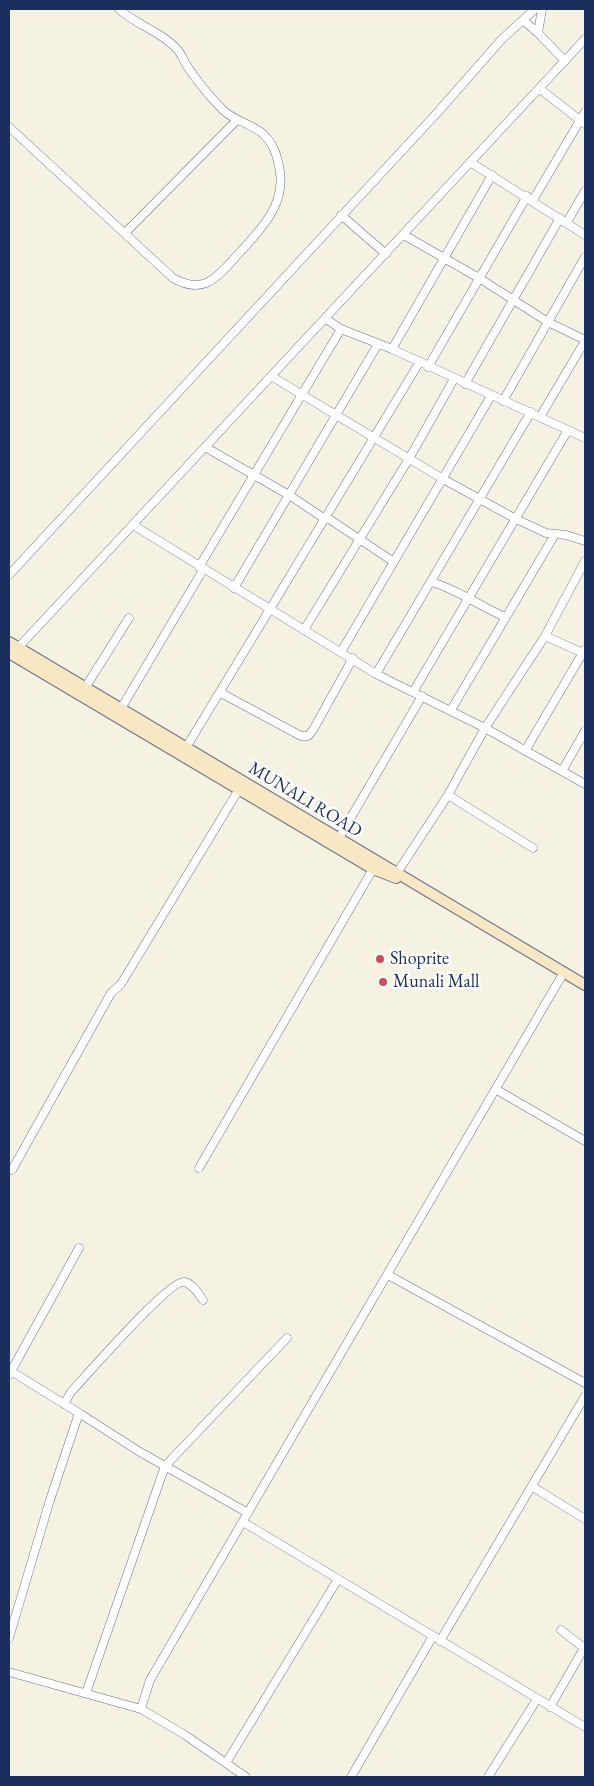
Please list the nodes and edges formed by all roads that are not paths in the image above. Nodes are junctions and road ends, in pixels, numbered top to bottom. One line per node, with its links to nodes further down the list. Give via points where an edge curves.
1 (119, 9): 10 (street, via 178,49 186,65 214,100)
2 (535, 9): 4 (street)
3 (542, 9): 5 (street)
4 (522, 20): 5 (street); 17 (street)
5 (538, 33): 7 (street)
6 (585, 39): 7 (street)
7 (565, 61): 8 (street)
8 (540, 89): 11 (street); 13 (street)
9 (585, 112): 11 (street)
10 (237, 120): 19 (street); 19 (street, via 261,132 272,143 282,178 282,191 264,226 216,279 198,286 186,285 173,278)
11 (582, 122): 16 (street)
12 (9, 127): 19 (street)
13 (470, 162): 14 (street); 21 (street)
14 (492, 175): 16 (street); 24 (street)
15 (585, 191): 18 (street)
16 (530, 198): 18 (street); 25 (street)
17 (341, 215): 22 (street); 62 (street)
18 (563, 220): 20 (street); 26 (street)
19 (124, 234)
20 (585, 234)
21 (404, 235): 22 (street); 24 (street)
22 (386, 254): 27 (street)
23 (585, 257): 28 (street)
24 (443, 258): 25 (street); 32 (street)
25 (479, 278): 26 (street); 34 (street)
26 (514, 300): 28 (street); 37 (street)
27 (326, 319): 29 (street); 35 (street)
28 (548, 322): 30 (street); 40 (street)
29 (341, 329): 31 (street); 38 (street)
30 (585, 340): 43 (street)
31 (378, 344): 32 (street); 42 (street)
32 (392, 349): 33 (street)
33 (419, 362): 34 (street); 45 (street)
34 (428, 367): 36 (street)
35 (272, 376): 38 (street); 47 (street)
36 (454, 379): 37 (street); 48 (street)
37 (465, 384): 39 (street)
38 (302, 393): 42 (street); 49 (street)
39 (491, 396): 40 (street); 50 (street)
40 (503, 401): 41 (street)
41 (531, 412): 43 (street); 52 (street)
42 (337, 414): 45 (street); 51 (street)
43 (540, 417): 44 (street)
44 (568, 430): 46 (street); 54 (street)
45 (375, 436): 48 (street); 53 (street)
46 (584, 436)
47 (205, 447): 49 (street); 55 (street)
48 (410, 457): 50 (street); 57 (street)
49 (253, 475): 51 (street); 61 (street)
50 (443, 479): 52 (street); 59 (street)
51 (289, 495): 53 (street); 64 (street)
52 (478, 498): 54 (street); 63 (street)
53 (326, 518): 57 (street); 66 (street)
54 (516, 519): 56 (street); 65 (street)
55 (133, 525): 61 (street); 73 (street)
56 (554, 536): 58 (street, via 566,535); 67 (street)
57 (359, 539): 59 (street); 69 (street)
58 (585, 541)
59 (394, 562): 74 (street)
60 (585, 562): 70 (street)
61 (201, 568): 64 (street); 82 (street)
62 (9, 575)
63 (432, 582): 65 (street, via 453,589); 76 (street)
64 (234, 588): 66 (street)
65 (469, 601): 67 (street); 78 (street)
66 (268, 608): 69 (street); 79 (street)
67 (505, 617): 81 (street)
68 (130, 618): 77 (street)
69 (304, 630): 74 (street)
70 (546, 636): 72 (street); 83 (street)
71 (9, 642): 73 (main road, MUNALI ROAD)
72 (584, 651): 85 (street)
73 (13, 652): 77 (main road, MUNALI ROAD); 82 (main road, MUNALI ROAD)
74 (341, 652): 75 (street)
75 (353, 658): 76 (street); 79 (street, via 308,736 301,736)
76 (376, 674): 78 (street)
77 (85, 688): 82 (main road, MUNALI ROAD)
78 (413, 692): 80 (street)
79 (221, 693): 86 (street)
80 (422, 696): 81 (street); 91 (street)
81 (451, 710): 83 (street)
82 (119, 713): 86 (main road, MUNALI ROAD)
83 (485, 728): 85 (street); 90 (street)
84 (585, 731): 87 (street)
85 (525, 751): 87 (street)
86 (184, 752): 89 (main road, MUNALI ROAD)
87 (562, 771): 88 (street)
88 (585, 784)
89 (241, 786): 91 (main road, MUNALI ROAD); 101 (street, via 121,984 111,993)
90 (448, 795): 92 (street); 94 (street)
91 (337, 842): 93 (main road, MUNALI ROAD); 94 (main road, MUNALI ROAD)
92 (533, 848)
93 (373, 869): 94 (main road, MUNALI ROAD); 100 (street)
94 (396, 875): 95 (main road, MUNALI ROAD)
95 (562, 975): 96 (main road, MUNALI ROAD); 97 (main road, MUNALI ROAD); 98 (street)
96 (585, 985)
97 (585, 992)
98 (497, 1090): 99 (street); 103 (street)
99 (585, 1141)
100 (199, 1168)
101 (12, 1170)
102 (80, 1248): 106 (street)
103 (388, 1275): 107 (street); 113 (street)
104 (203, 1300): 109 (street, via 192,1286 185,1281 178,1282 129,1328)
105 (287, 1338): 111 (street)
106 (10, 1372): 109 (street)
107 (585, 1383)
108 (585, 1396): 112 (street)
109 (64, 1404): 110 (street)
110 (79, 1413): 111 (street); 119 (street)
111 (165, 1466): 113 (street); 122 (street)
112 (533, 1487): 114 (street); 120 (street)
113 (248, 1513): 115 (street)
114 (585, 1519)
115 (243, 1522): 116 (street); 125 (street, via 150,1680)
116 (338, 1579): 118 (street); 127 (street)
117 (561, 1630): 124 (street, via 584,1648)
118 (433, 1636): 120 (street); 129 (street)
119 (9, 1638)
120 (440, 1641): 123 (street)
121 (9, 1672): 122 (street)
122 (86, 1692): 125 (street)
123 (537, 1699): 124 (street); 130 (street)
124 (550, 1707): 126 (street)
125 (141, 1709): 127 (street)
126 (585, 1727)
127 (226, 1763): 128 (street)
128 (246, 1777)
129 (351, 1777)
130 (488, 1777)

